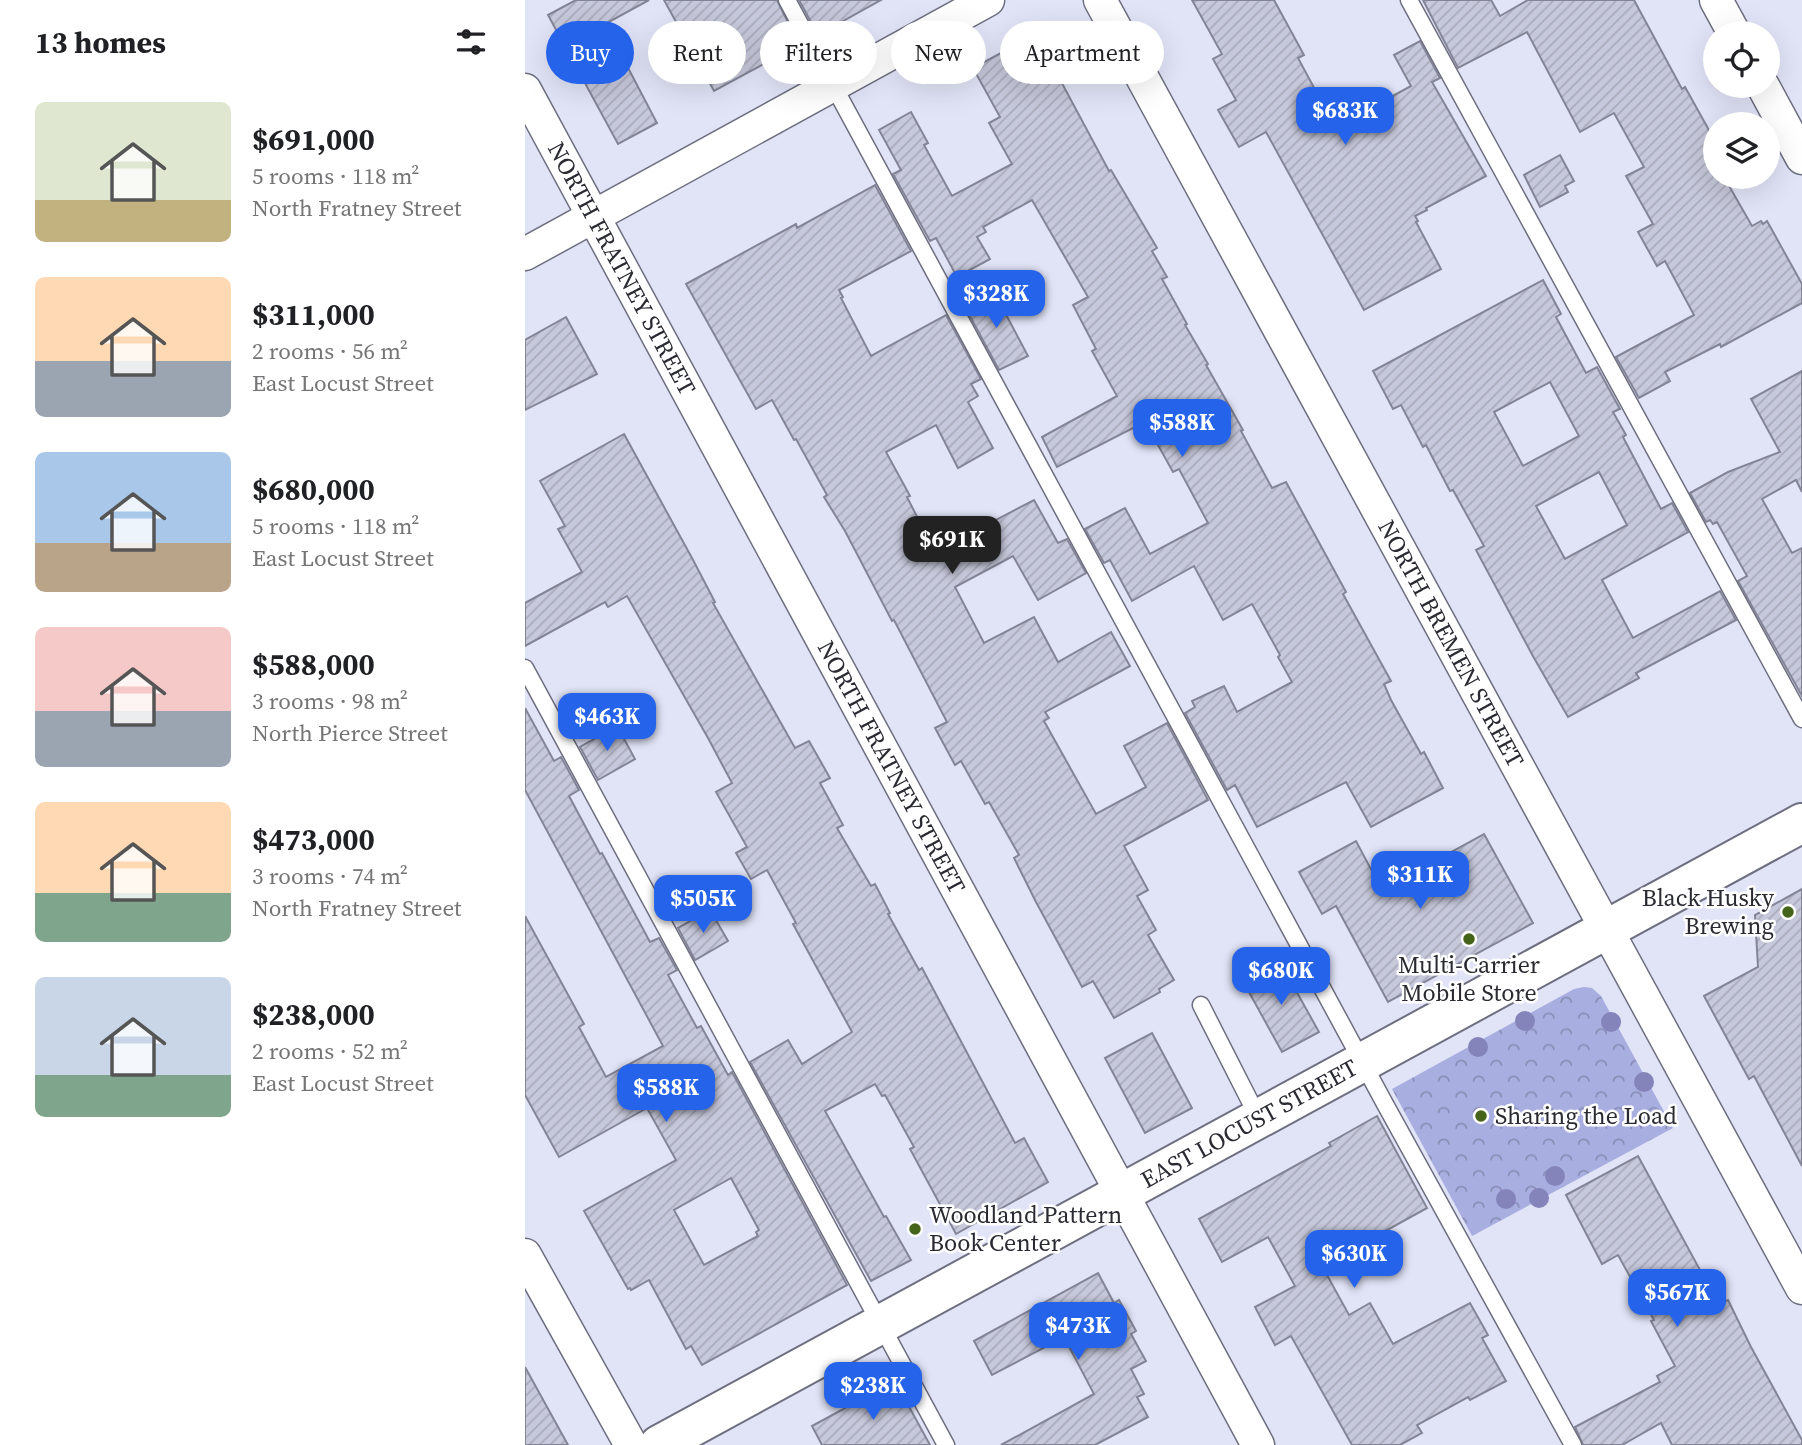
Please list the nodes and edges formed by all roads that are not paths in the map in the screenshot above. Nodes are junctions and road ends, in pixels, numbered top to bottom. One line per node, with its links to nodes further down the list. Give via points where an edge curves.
1 (786, 0): 7 (lane)
2 (988, 0): 7 (street)
3 (1100, 0): 16 (street, NORTH BREMEN STREET)
4 (1409, 0): 14 (lane)
5 (1716, 0): 6 (street)
6 (1727, 21)
7 (834, 85): 11 (street); 18 (lane)
8 (525, 90): 11 (street, NORTH FRATNEY STREET)
9 (1770, 98): 10 (street)
10 (1802, 158)
11 (594, 216): 12 (street); 20 (street, NORTH FRATNEY STREET)
12 (525, 254)
13 (525, 668): 23 (lane)
14 (1802, 719)
15 (1802, 823): 16 (main road, EAST LOCUST STREET)
16 (1606, 931): 18 (main road, EAST LOCUST STREET); 22 (street, NORTH BREMEN STREET)
17 (1202, 1005): 19 (lane)
18 (1363, 1063): 19 (main road, EAST LOCUST STREET); 28 (lane)
19 (1259, 1119): 20 (main road, EAST LOCUST STREET)
20 (1122, 1194): 23 (main road, EAST LOCUST STREET); 27 (street, NORTH FRATNEY STREET)
21 (529, 1270): 24 (street)
22 (1802, 1288)
23 (881, 1325): 25 (main road, EAST LOCUST STREET); 26 (lane)
24 (631, 1445)
25 (659, 1445)
26 (946, 1445)
27 (1258, 1445)
28 (1573, 1445)

